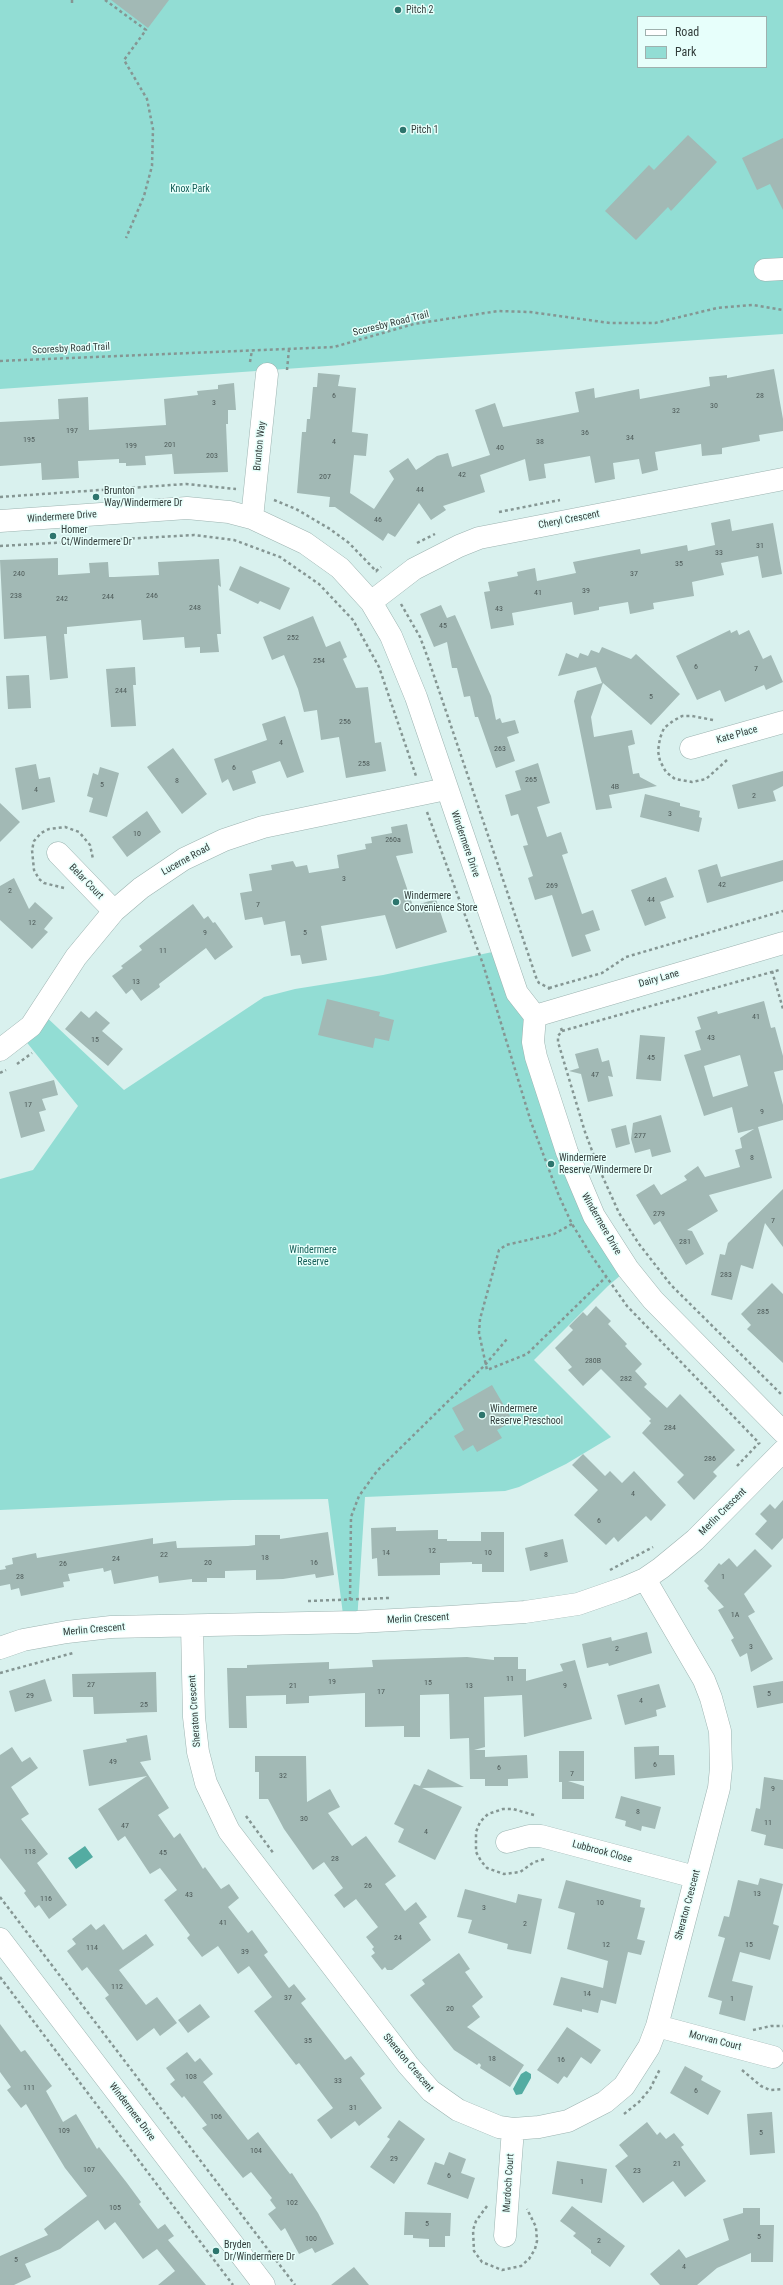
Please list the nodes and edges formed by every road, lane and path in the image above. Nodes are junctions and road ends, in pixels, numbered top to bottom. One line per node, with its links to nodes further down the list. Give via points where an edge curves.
1 (105, 0): 2 (path, via 146,30 124,60 146,99 153,130 152,166 144,196)
2 (126, 238)
3 (783, 310): 4 (path, Scoresby Road Trail, via 753,305 718,308 655,322 610,322 530,312 498,311 414,324 334,347)
4 (0, 361)
5 (267, 374): 10 (street, Brunton Way)
6 (783, 479): 16 (street, Cheryl Crescent, via 479,538 414,569)
7 (242, 490): 8 (path, via 186,484)
8 (0, 497)
9 (269, 498): 13 (path, via 296,509 330,529 349,543)
10 (252, 518): 11 (street, Windermere Drive, via 229,512 187,508); 16 (street, Windermere Drive, via 288,533 322,554 340,568)
11 (0, 521)
12 (0, 546): 20 (path, via 194,535 234,540 280,557 320,584 353,620 379,667)
13 (380, 575)
14 (397, 598): 17 (path)
15 (407, 599): 17 (path)
16 (371, 602): 21 (street, Windermere Drive, via 391,636 404,666)
17 (401, 603): 30 (path, via 420,637 537,980)
18 (783, 722): 19 (street, Kate Place)
19 (691, 748)
20 (417, 780)
21 (446, 790): 25 (street, Lucerne Road, via 286,821 242,833 204,848 178,863 141,888); 33 (street, Windermere Drive, via 517,993)
22 (428, 814): 23 (path)
23 (421, 815)
24 (58, 853): 25 (street, Belar Court)
25 (114, 911): 37 (street, Lucerne Road, via 76,956 31,1026)
26 (783, 911): 30 (path, via 626,957 602,972)
27 (783, 944): 33 (street, Dairy Lane)
28 (779, 970): 29 (path)
29 (772, 971): 32 (path); 35 (path)
30 (549, 988): 31 (path)
31 (552, 996)
32 (783, 1010)
33 (535, 1016): 45 (street, Windermere Drive, via 534,1050 554,1115 580,1186 608,1238 653,1300)
34 (560, 1024): 35 (path)
35 (562, 1031): 44 (path, via 558,1036 558,1042 585,1132 619,1213 671,1285)
36 (34, 1051): 38 (path)
37 (5, 1059): 39 (path)
38 (16, 1065)
39 (0, 1073)
40 (572, 1224): 43 (path, via 554,1234 506,1245 499,1250 480,1319)
41 (606, 1277): 43 (path, via 527,1354 487,1370)
42 (507, 1339): 43 (path)
43 (485, 1365): 53 (path, via 377,1471 358,1496 351,1517)
44 (783, 1396)
45 (783, 1432)
46 (759, 1442): 48 (path)
47 (783, 1451): 51 (street, Merlin Crescent, via 695,1540)
48 (733, 1471)
49 (657, 1544): 50 (path)
50 (607, 1572)
51 (645, 1579): 55 (street, Merlin Crescent, via 606,1596 578,1604 525,1612 357,1622); 62 (street, Sheraton Crescent, via 704,1680 720,1731 719,1788)
52 (397, 1598): 53 (path)
53 (350, 1600): 54 (path)
54 (303, 1601)
55 (192, 1626): 56 (street, Merlin Crescent, via 111,1627 67,1632 23,1640); 70 (street, Sheraton Crescent, via 194,1717 198,1752 206,1783 229,1831 427,2087 458,2110 486,2122)
56 (0, 1648)
57 (76, 1652): 58 (path)
58 (0, 1673)
59 (244, 1814): 61 (path)
60 (507, 1842): 62 (street, Lubbrook Close, via 529,1836 541,1836)
61 (276, 1857)
62 (696, 1877): 66 (street, Sheraton Crescent)
63 (0, 1897): 74 (path)
64 (0, 1939): 73 (street, Windermere Drive)
65 (0, 1977): 72 (path)
66 (657, 2026): 67 (street, Morvan Court); 70 (street, Sheraton Crescent, via 637,2068 624,2086 605,2102 568,2121)
67 (773, 2057)
68 (739, 2068): 69 (path, via 761,2086 770,2090)
69 (783, 2089)
70 (513, 2129): 71 (street, Murdoch Court)
71 (505, 2236)
72 (233, 2285)
73 (264, 2285)
74 (295, 2285)

